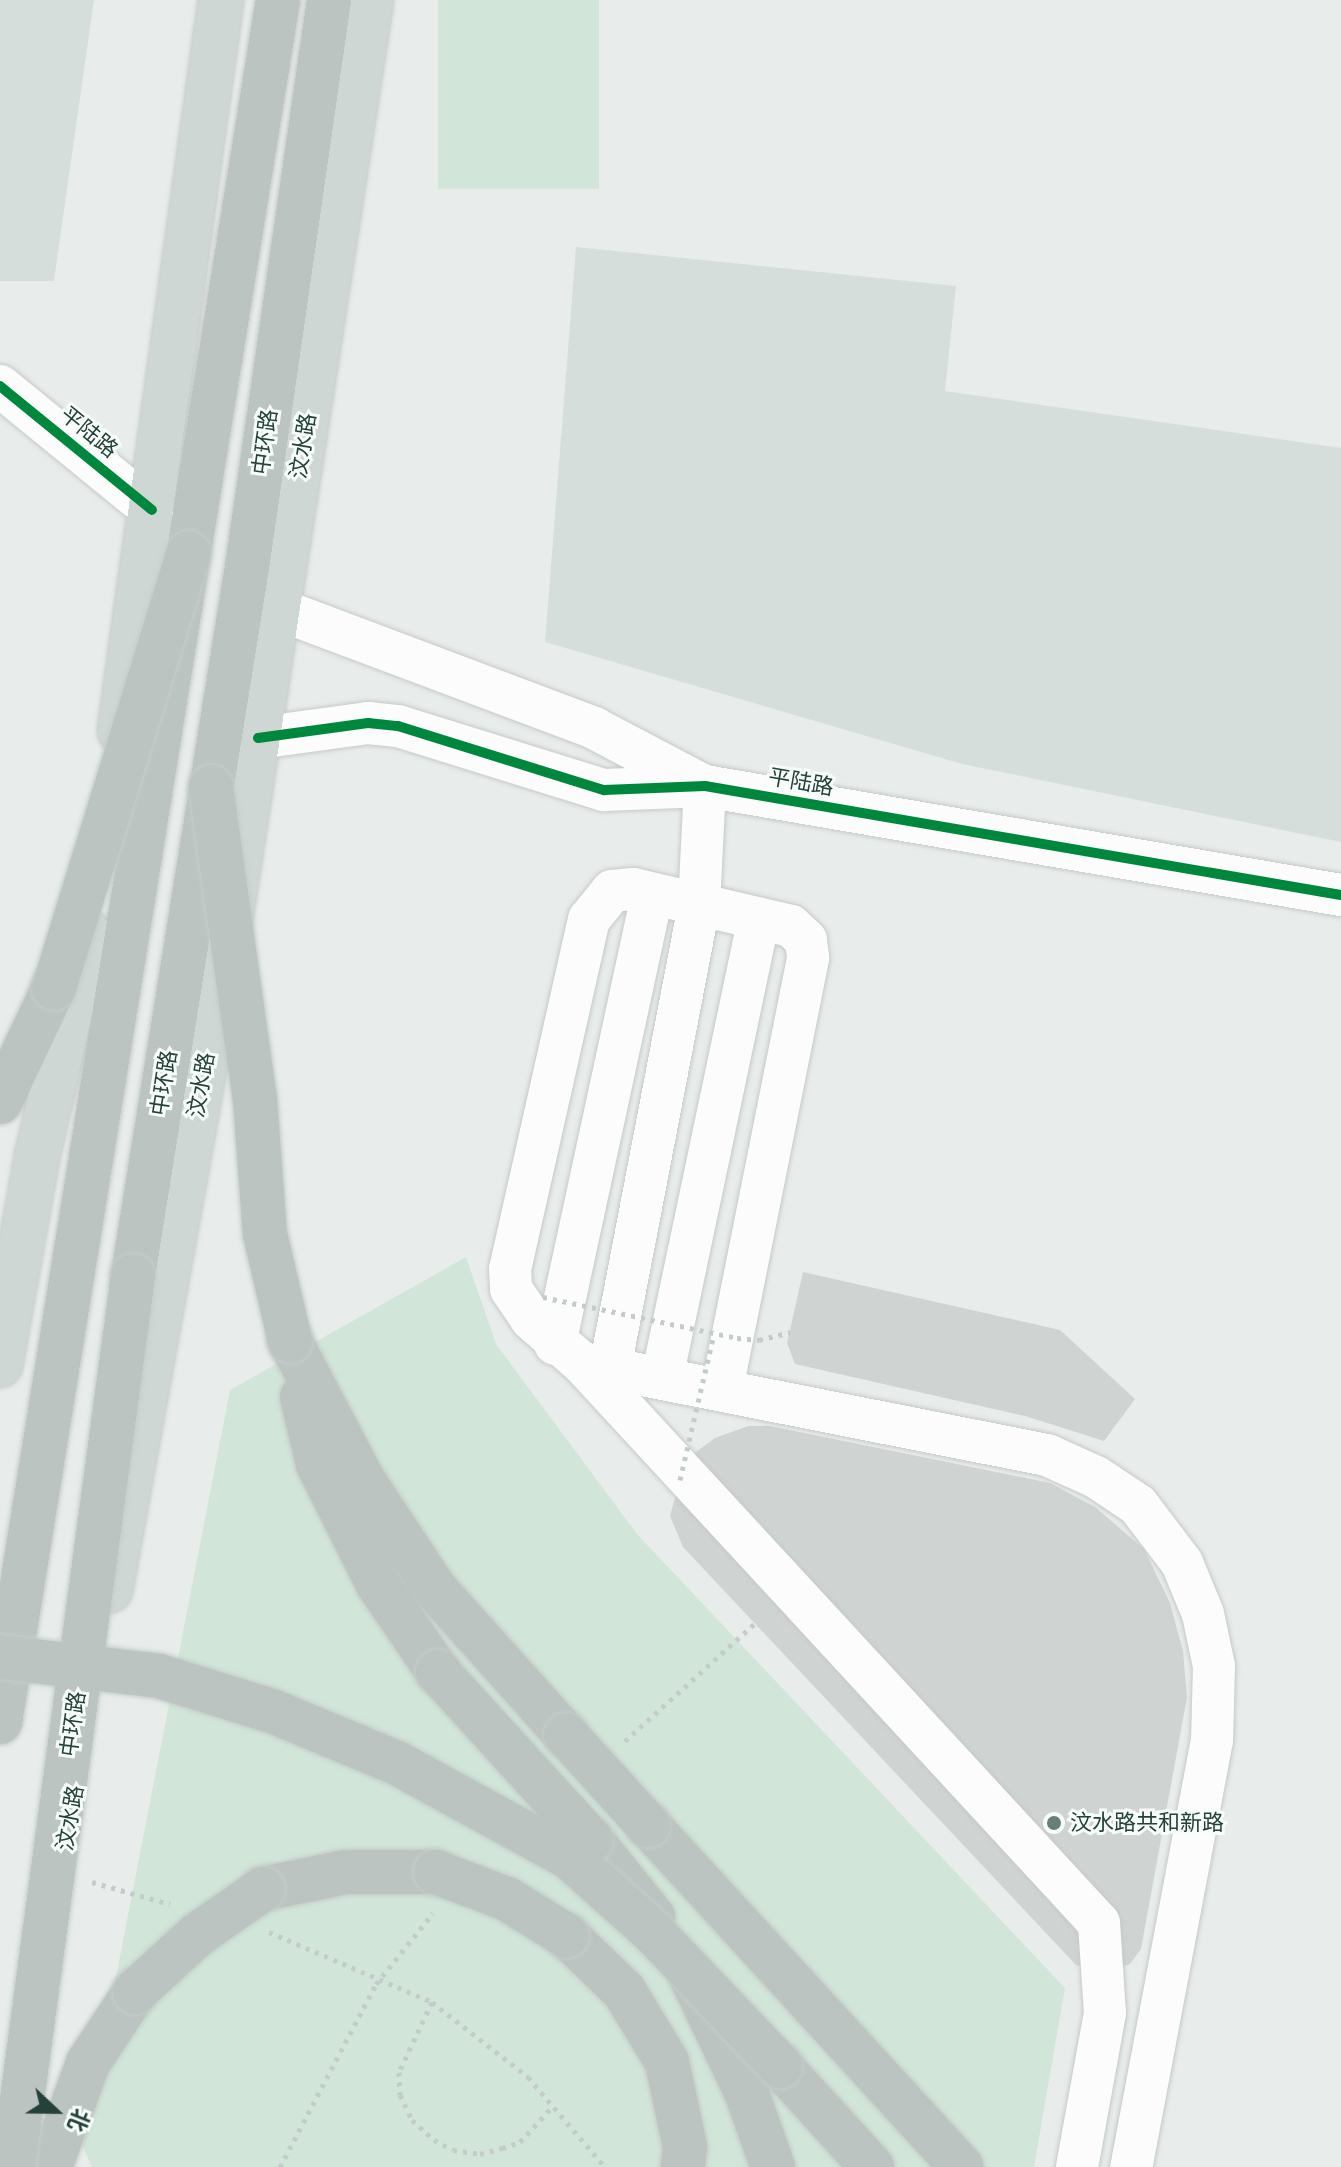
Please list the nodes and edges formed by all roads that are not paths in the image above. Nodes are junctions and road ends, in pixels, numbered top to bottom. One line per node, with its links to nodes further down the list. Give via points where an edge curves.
1 (221, 0): 6 (main road)
2 (278, 0): 7 (highway)
3 (329, 0): 11 (highway, 中环路)
4 (371, 0): 8 (main road, 汶水路)
5 (0, 386): 6 (street, 平陆路)
6 (152, 510): 19 (main road, via 85,951 37,1157)
7 (189, 553): 16 (highway, bridge, via 54,988); 23 (highway, bridge)
8 (278, 609): 9 (main road, 汶水路); 10 (street, 平陆路, via 594,728)
9 (258, 738): 10 (street, 平陆路, via 383,724 604,790); 24 (main road, 汶水路, via 224,958)
10 (705, 786): 13 (street, 平陆路); 14 (street)
11 (211, 787): 17 (highway, bridge, via 255,1099 265,1234); 25 (highway, 中环路, bridge, via 133,1276)
12 (652, 894): 14 (street); 18 (street); 18 (street, via 612,891 589,919 510,1269 511,1289)
13 (1341, 895)
14 (699, 905): 15 (street); 18 (street)
15 (759, 919): 20 (street); 21 (street, via 791,926 806,940 808,957)
16 (0, 1102)
17 (290, 1341): 28 (highway, bridge, via 318,1464 378,1584 438,1672 640,1898 696,1984 747,2094); 30 (highway, bridge, via 363,1480 435,1589)
18 (582, 1358): 20 (street); 31 (street, via 1099,1923 1105,2013)
19 (0, 1365)
20 (662, 1378): 21 (street)
21 (722, 1389): 32 (street, via 1047,1455 1096,1477 1138,1505 1182,1563 1203,1614 1214,1666 1212,1740)
22 (0, 1657): 29 (highway, bridge, via 159,1676 272,1711 397,1763 569,1857 653,1932)
23 (0, 1722)
24 (7, 2167)
25 (13, 2167)
26 (50, 2167): 27 (highway, bridge, via 88,2063 135,1992 197,1935 263,1889 346,1872 436,1872 507,1899 567,1936 624,1991 667,2062 685,2147)
27 (683, 2167)
28 (773, 2167)
29 (872, 2167)
30 (961, 2167)
31 (1077, 2167)
32 (1131, 2167)

